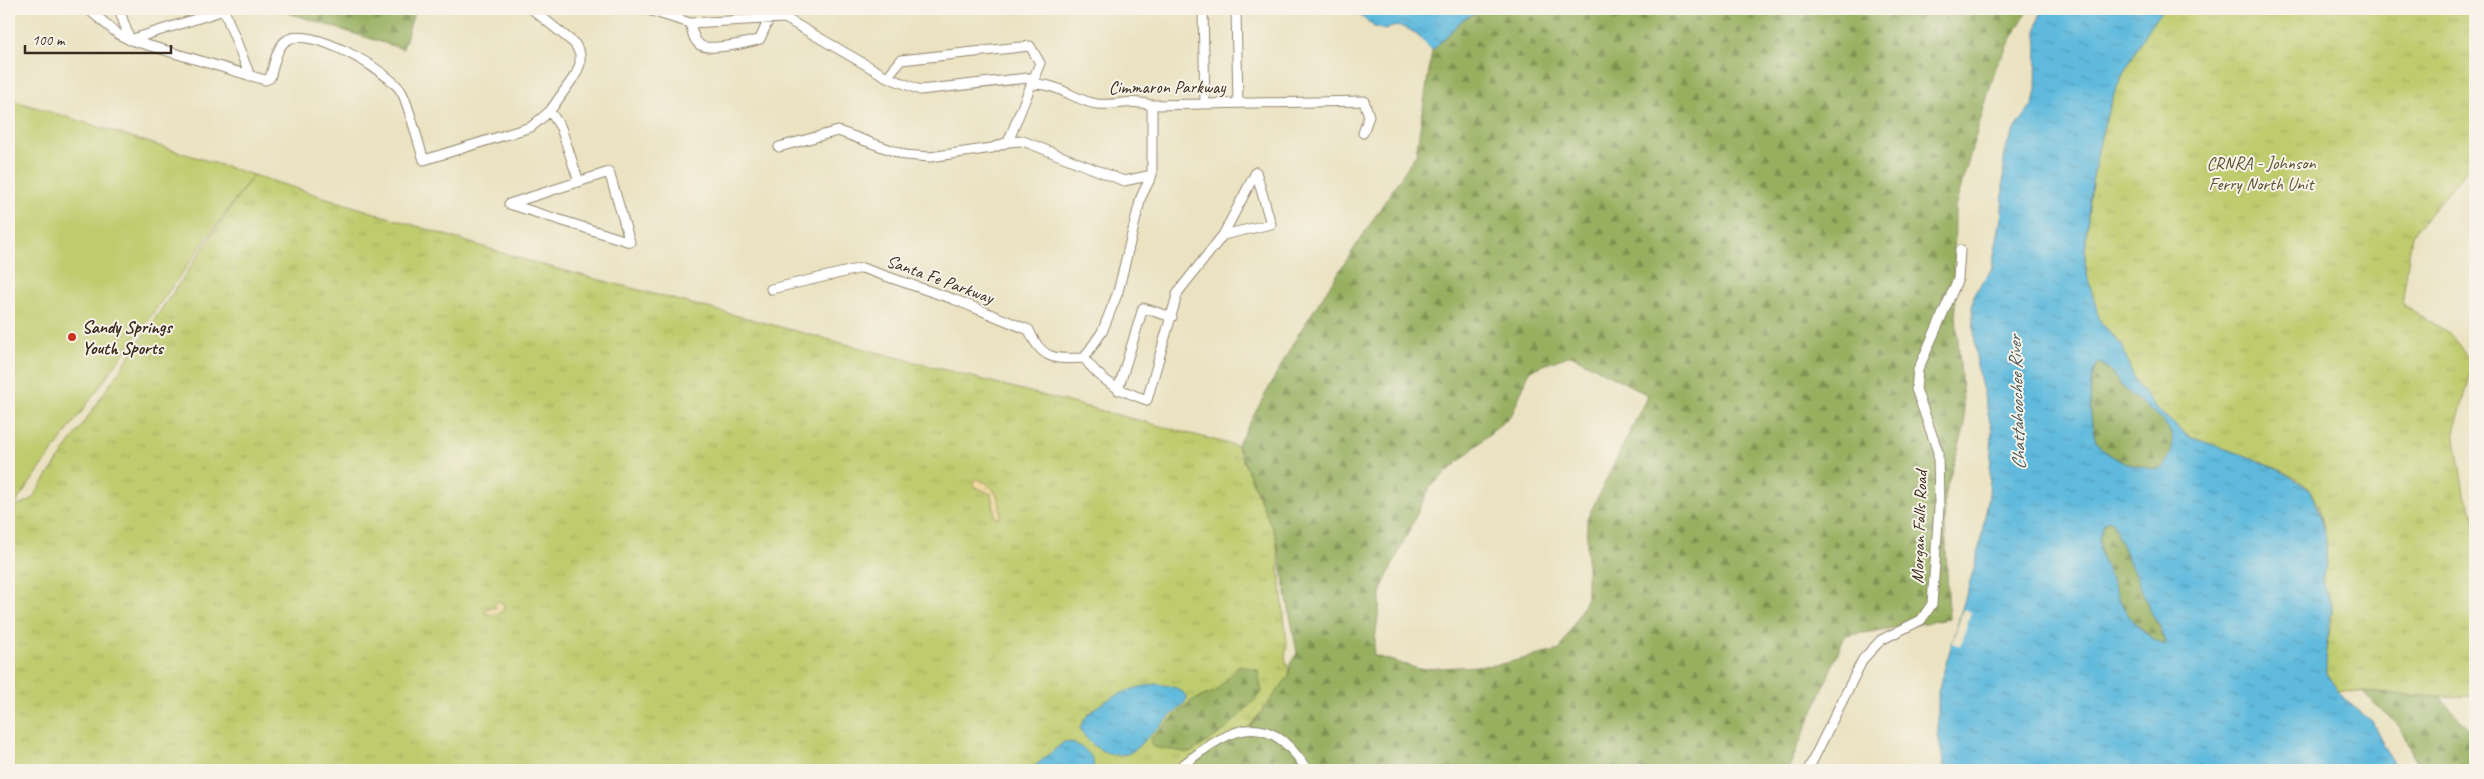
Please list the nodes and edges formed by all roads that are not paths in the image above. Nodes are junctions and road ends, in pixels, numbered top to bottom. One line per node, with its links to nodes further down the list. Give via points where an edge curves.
1 (88, 9): 9 (street)
2 (119, 9): 9 (street)
3 (532, 9): 16 (street, via 575,44 580,54 576,74)
4 (645, 9): 8 (street)
5 (1203, 9): 14 (street)
6 (1236, 9): 13 (street)
7 (769, 19): 8 (street); 8 (street, via 760,39 751,43 708,47 699,44); 11 (street, via 785,18)
8 (690, 23)
9 (130, 40): 10 (street); 10 (street, via 224,10)
10 (250, 76): 16 (street, via 270,78 279,49 287,40 304,37 340,48 391,80 402,92 424,160 530,127)
11 (888, 77): 12 (street, Cimmaron Parkway, via 920,90); 12 (street, via 901,60 1030,46 1040,63)
12 (1035, 80): 15 (street, Cimmaron Parkway, via 1096,104 1137,101); 18 (street)
13 (1238, 103): 14 (street, Cimmaron Parkway); 17 (street, Cimmaron Parkway, via 1364,101 1369,116)
14 (1204, 104): 15 (street, Cimmaron Parkway)
15 (1152, 105): 20 (street)
16 (550, 111): 21 (street, via 562,128)
17 (1363, 134)
18 (1008, 142): 19 (street, via 992,148 930,157 905,155 838,131); 20 (street, via 1023,141 1124,181)
19 (779, 147)
20 (1152, 175): 26 (street, via 1141,197 1118,292 1102,332)
21 (579, 182): 21 (street, via 509,204 630,242 609,172)
22 (1223, 235): 22 (street, via 1272,224 1256,172 1248,188); 25 (street, via 1178,292)
23 (1960, 250): 30 (street, Morgan Falls Road, via 1958,279 1918,370 1916,389 1938,452 1939,508 1932,604 1921,620 1881,640 1867,654)
24 (771, 289): 26 (street, Santa Fe Parkway, via 862,268 1029,330 1036,347 1050,356)
25 (1172, 317): 27 (street, via 1143,308); 27 (street, via 1147,400)
26 (1084, 358): 27 (street, via 1096,374)
27 (1118, 390)
28 (1176, 770): 29 (street, via 1219,739 1248,729 1278,738)
29 (1307, 770)
30 (1808, 770)

